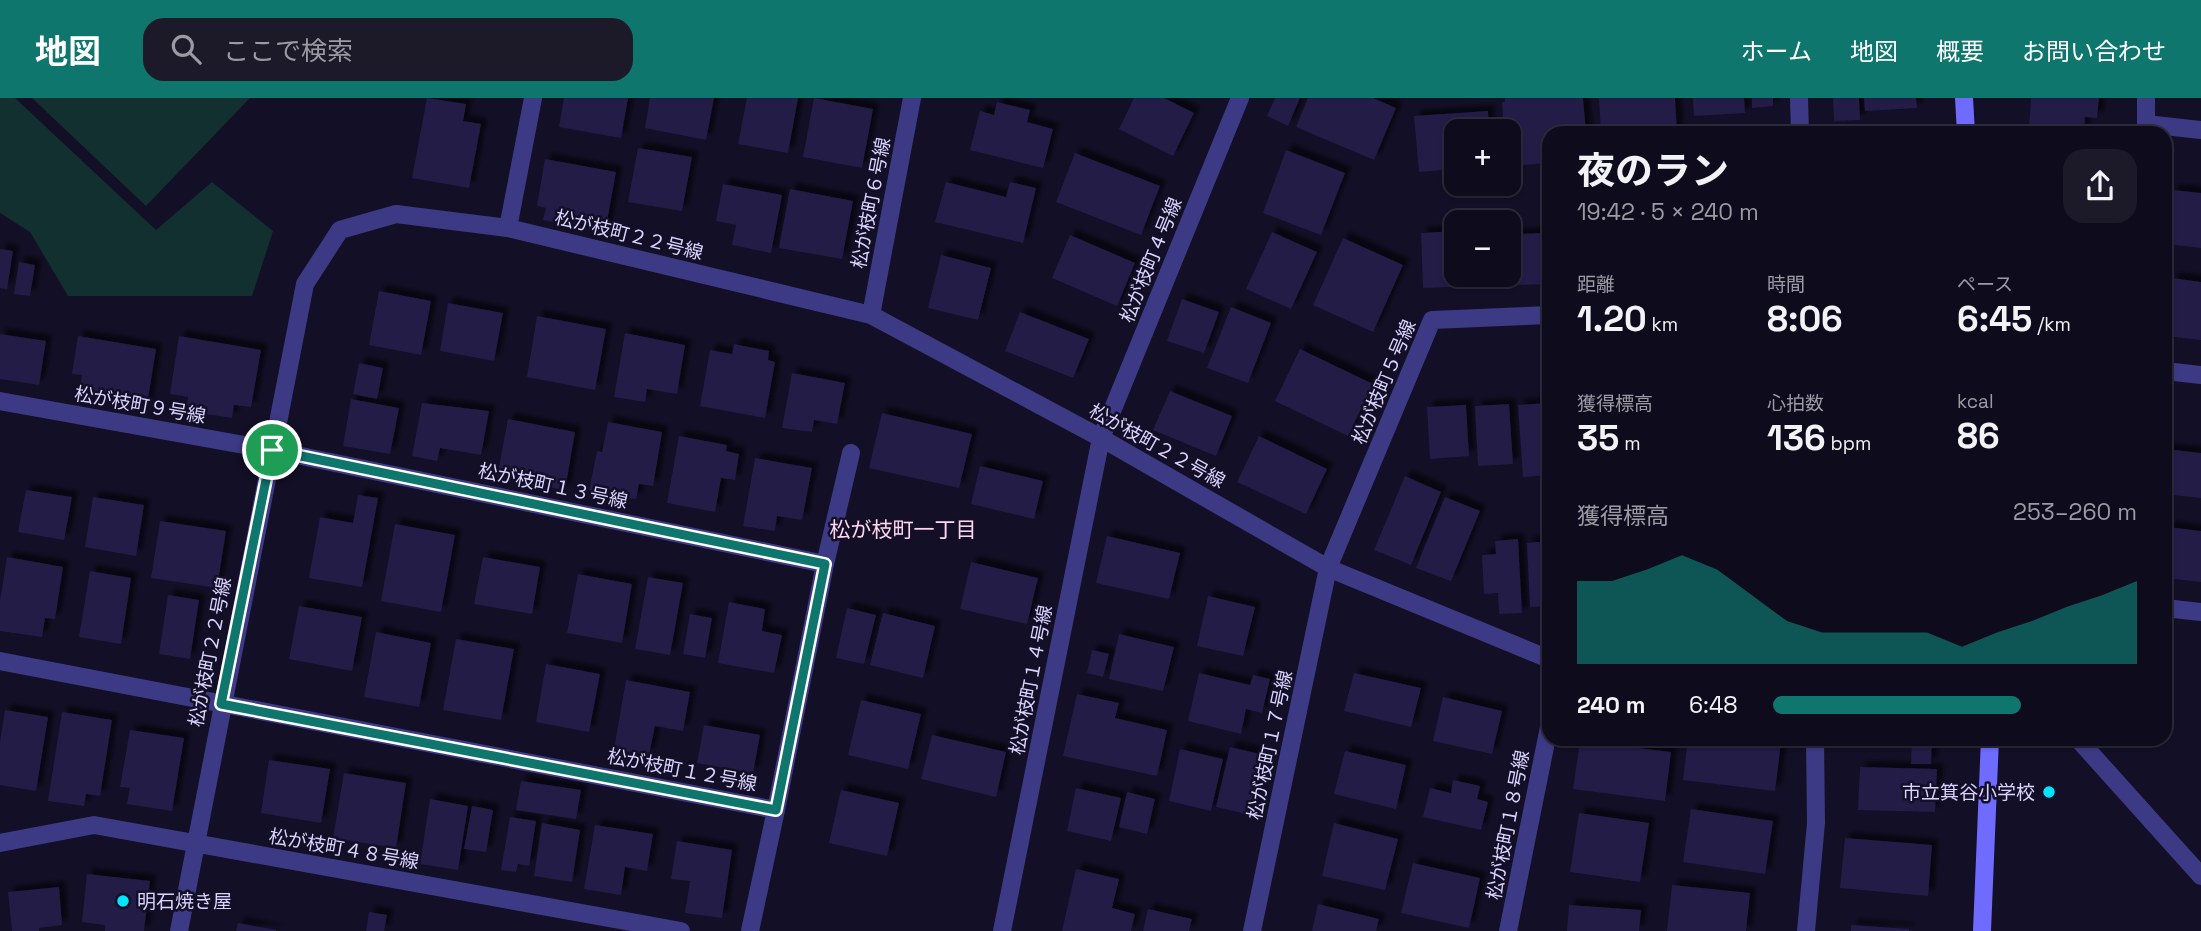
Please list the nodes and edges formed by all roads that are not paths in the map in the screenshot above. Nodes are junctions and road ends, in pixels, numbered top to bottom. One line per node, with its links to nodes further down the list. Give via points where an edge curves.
1 (533, 98): 12 (street)
2 (912, 98): 13 (street, 松が枝町６号線)
3 (1240, 98): 18 (street, 松が枝町４号線)
4 (1799, 98): 7 (street)
5 (1964, 98): 8 (street)
6 (2146, 98): 9 (street)
7 (1800, 126)
8 (1966, 126)
9 (2146, 126)
10 (2172, 129): 11 (street)
11 (2201, 130)
12 (508, 228): 13 (street, 松が枝町２２号線); 19 (street, 松が枝町２２号線, via 396,214 340,230 305,284)
13 (871, 315): 18 (street, 松が枝町２２号線)
14 (1542, 315): 22 (street, 松が枝町５号線, via 1432,320)
15 (2172, 372): 16 (street)
16 (2201, 374)
17 (0, 401): 19 (street, 松が枝町９号線)
18 (1101, 438): 22 (street, 松が枝町２２号線); 39 (street, 松が枝町１４号線)
19 (272, 450): 21 (street, 松が枝町１３号線); 27 (street, 松が枝町２２号線)
20 (851, 453): 21 (street, 松が枝町１２号線)
21 (825, 564): 32 (street, 松が枝町１２号線)
22 (1328, 568): 25 (street, 松が枝町２２号線); 40 (street, 松が枝町１７号線)
23 (2172, 609): 24 (street)
24 (2201, 612)
25 (1542, 656)
26 (0, 661): 27 (street)
27 (221, 704): 32 (street, 松が枝町１２号線); 34 (street, 松が枝町２２号線)
28 (1545, 746): 41 (street, 松が枝町１８号線)
29 (1815, 746): 42 (street, via 1816,823)
30 (1990, 746): 43 (street)
31 (2084, 746): 35 (street)
32 (776, 810): 38 (street)
33 (0, 843): 34 (street, 松が枝町４８号線, via 94,825)
34 (195, 844): 36 (street, 松が枝町２２号線); 37 (street, 松が枝町４８号線)
35 (2201, 876)
36 (179, 931)
37 (681, 931)
38 (750, 931)
39 (1002, 931)
40 (1252, 931)
41 (1508, 931)
42 (1806, 931)
43 (1982, 931)

